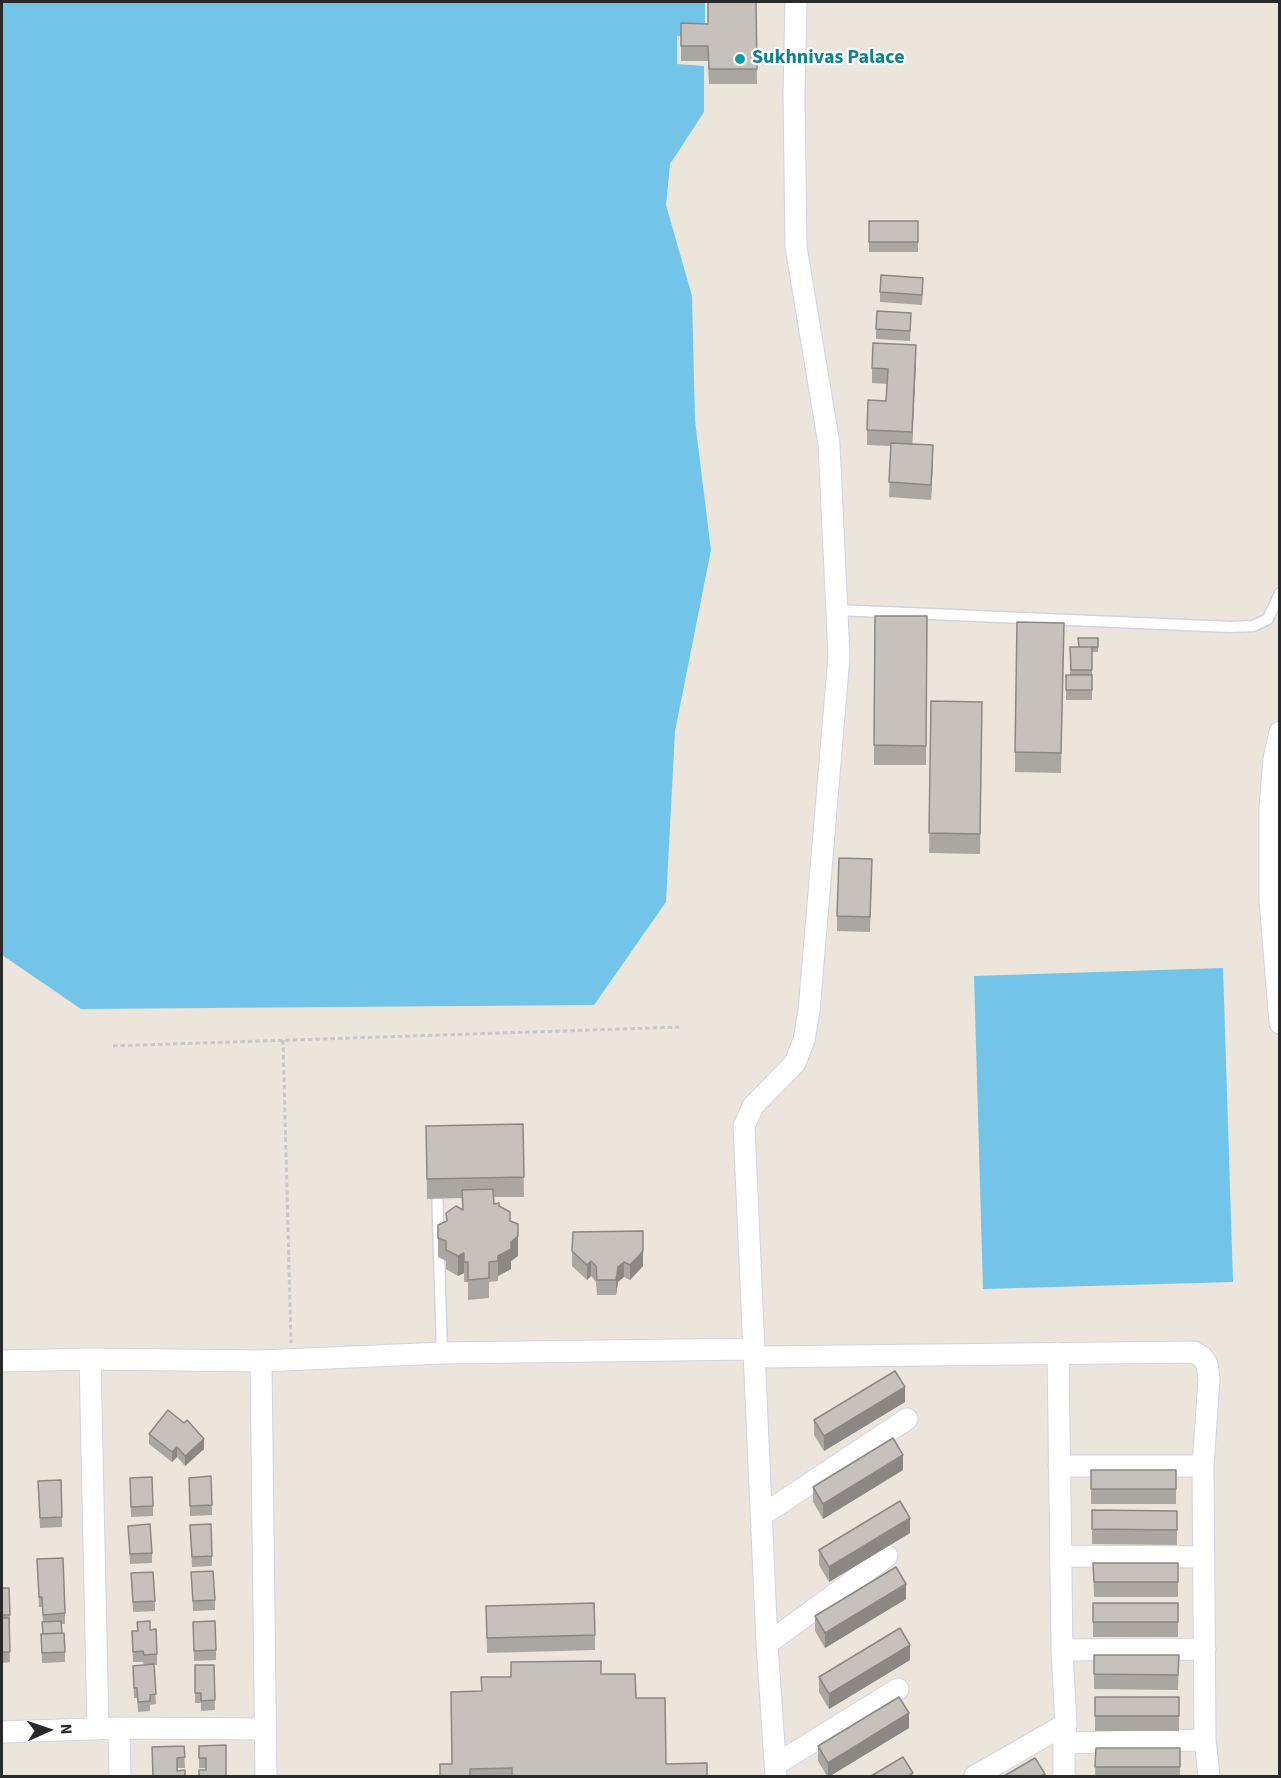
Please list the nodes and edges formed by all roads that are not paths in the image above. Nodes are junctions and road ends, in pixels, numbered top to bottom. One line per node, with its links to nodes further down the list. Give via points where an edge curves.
1 (796, 2): 3 (street, via 796,247 829,444)
2 (1280, 593): 3 (lane, via 1268,619 1253,626 1231,627)
3 (837, 610): 9 (street, via 839,656 804,1040 795,1063 753,1106 744,1126)
4 (1280, 732): 5 (street, via 1270,807)
5 (1275, 900): 6 (street)
6 (1280, 1023)
7 (436, 1179): 8 (lane)
8 (442, 1353): 9 (street); 13 (street)
9 (754, 1353): 10 (street); 17 (street)
10 (1058, 1353): 15 (street); 16 (street, via 1194,1352 1202,1357 1209,1379)
11 (90, 1359): 12 (street); 13 (street); 26 (street)
12 (2, 1361)
13 (261, 1361): 27 (street)
14 (907, 1419): 17 (street)
15 (1059, 1466): 16 (street); 18 (street)
16 (1203, 1466): 20 (street)
17 (762, 1516): 21 (street)
18 (1061, 1556): 20 (street); 23 (street)
19 (887, 1557): 21 (street)
20 (1204, 1557): 22 (street)
21 (767, 1644): 31 (street)
22 (1205, 1649): 23 (street); 30 (street)
23 (1062, 1650): 29 (street)
24 (898, 1689): 31 (street)
25 (119, 1728): 26 (street); 27 (street); 32 (street)
26 (98, 1729): 28 (street)
27 (266, 1729): 33 (street)
28 (2, 1732)
29 (1065, 1733): 30 (street); 34 (street); 35 (street)
30 (1205, 1740): 36 (street)
31 (776, 1771)
32 (120, 1776)
33 (266, 1776)
34 (975, 1776)
35 (1064, 1776)
36 (1209, 1776)

